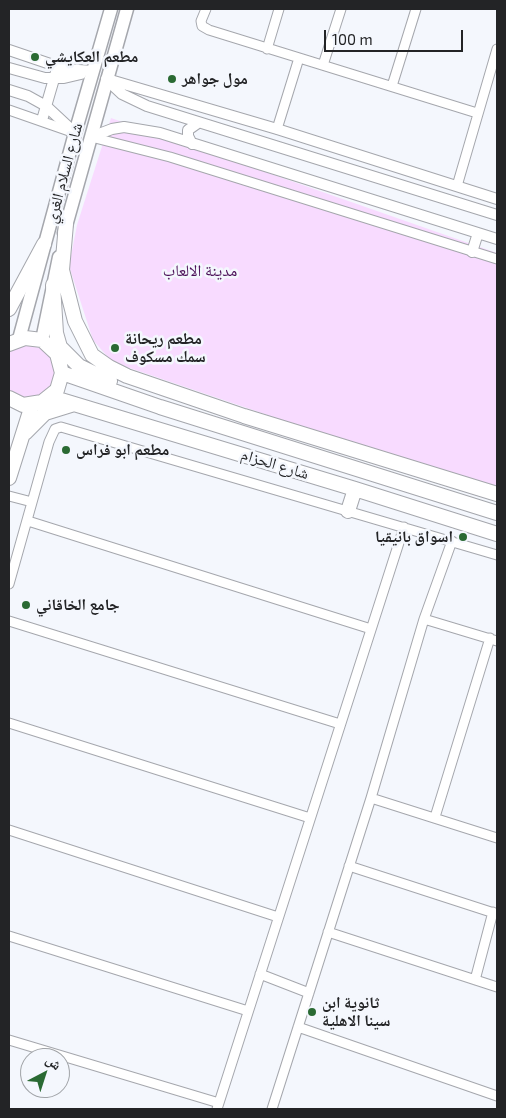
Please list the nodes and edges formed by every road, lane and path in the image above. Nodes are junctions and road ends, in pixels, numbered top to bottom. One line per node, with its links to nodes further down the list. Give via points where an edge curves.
1 (111, 9): 14 (main road, شارع السلام الغري)
2 (127, 9): 16 (main road, شارع السلام الغري)
3 (206, 9): 7 (street, via 201,21 204,28)
4 (279, 9): 7 (street)
5 (341, 9): 11 (street)
6 (416, 9): 17 (street)
7 (267, 49): 10 (street)
8 (497, 49): 21 (street)
9 (9, 50): 12 (street)
10 (300, 58): 11 (street); 24 (street)
11 (323, 65): 17 (street)
12 (58, 66): 14 (street); 15 (street)
13 (9, 68): 15 (street)
14 (92, 71): 15 (street); 25 (main road, شارع السلام الغري)
15 (54, 78): 19 (street)
16 (106, 79): 23 (street, via 122,94 147,106); 24 (street); 26 (main road, شارع السلام الغري)
17 (392, 86): 21 (street)
18 (9, 90): 19 (street)
19 (46, 106): 22 (street); 25 (street)
20 (9, 110): 22 (street)
21 (477, 113): 28 (street)
22 (42, 120): 25 (street)
23 (198, 122): 27 (street, via 188,130); 30 (street)
24 (277, 129): 28 (street)
25 (75, 132): 35 (main road, شارع السلام الغري)
26 (91, 137): 27 (street, via 112,128 124,127 160,133); 32 (main road, شارع السلام الغري); 36 (street, via 170,157)
27 (192, 144): 33 (street)
28 (457, 186): 29 (street)
29 (493, 198): 30 (street)
30 (485, 211): 31 (street)
31 (497, 215)
32 (66, 224): 38 (main road, شارع السلام الغري); 49 (main road, via 62,270 75,321 92,355 127,376)
33 (478, 233): 34 (street); 36 (street)
34 (497, 239)
35 (44, 244): 39 (main road); 41 (main road, شارع السلام الغري)
36 (472, 252): 37 (street)
37 (497, 259)
38 (53, 285): 40 (main road, شارع السلام الغري); 47 (main road, via 60,347 85,369)
39 (9, 310)
40 (42, 340): 41 (main road, via 31,338); 42 (main road, via 57,354)
41 (14, 342)
42 (62, 373): 43 (main road, via 57,390); 47 (main road, شارع الحزام)
43 (51, 397): 45 (main road, شارع الحزام); 46 (main road)
44 (9, 398): 46 (main road, via 23,405)
45 (74, 404): 48 (main road, via 45,413); 52 (main road, شارع الحزام)
46 (32, 405): 48 (main road)
47 (160, 406): 50 (main road, شارع الحزام)
48 (22, 437): 51 (main road)
49 (323, 439): 50 (main road); 53 (main road)
50 (334, 461): 57 (main road, شارع الحزام)
51 (9, 478)
52 (355, 488): 56 (main road); 60 (main road, شارع الحزام)
53 (497, 494)
54 (9, 496): 55 (street)
55 (32, 502): 56 (street, via 52,434 61,427); 58 (street)
56 (348, 511): 59 (street)
57 (497, 513)
58 (28, 520): 63 (street); 66 (street)
59 (404, 527): 61 (street); 66 (street)
60 (497, 534)
61 (452, 541): 62 (street); 64 (street)
62 (497, 555)
63 (9, 584)
64 (424, 619): 67 (street); 70 (street)
65 (9, 621): 69 (street)
66 (371, 629): 69 (street)
67 (494, 640): 71 (street)
68 (9, 723): 72 (street)
69 (340, 724): 72 (street)
70 (371, 798): 71 (street); 75 (street)
71 (435, 817): 74 (street)
72 (310, 818): 77 (street)
73 (9, 830): 77 (street)
74 (497, 838)
75 (349, 866): 76 (street); 78 (street)
76 (495, 913): 81 (street)
77 (278, 917): 80 (street)
78 (328, 932): 81 (street); 83 (street)
79 (9, 936): 84 (street)
80 (260, 974): 83 (street); 84 (street)
81 (475, 980): 82 (street)
82 (497, 987)
83 (309, 993): 85 (street)
84 (248, 1011): 88 (street)
85 (298, 1027): 87 (street); 89 (street)
86 (9, 1040): 88 (street)
87 (497, 1096)
88 (218, 1106)
89 (272, 1109)

